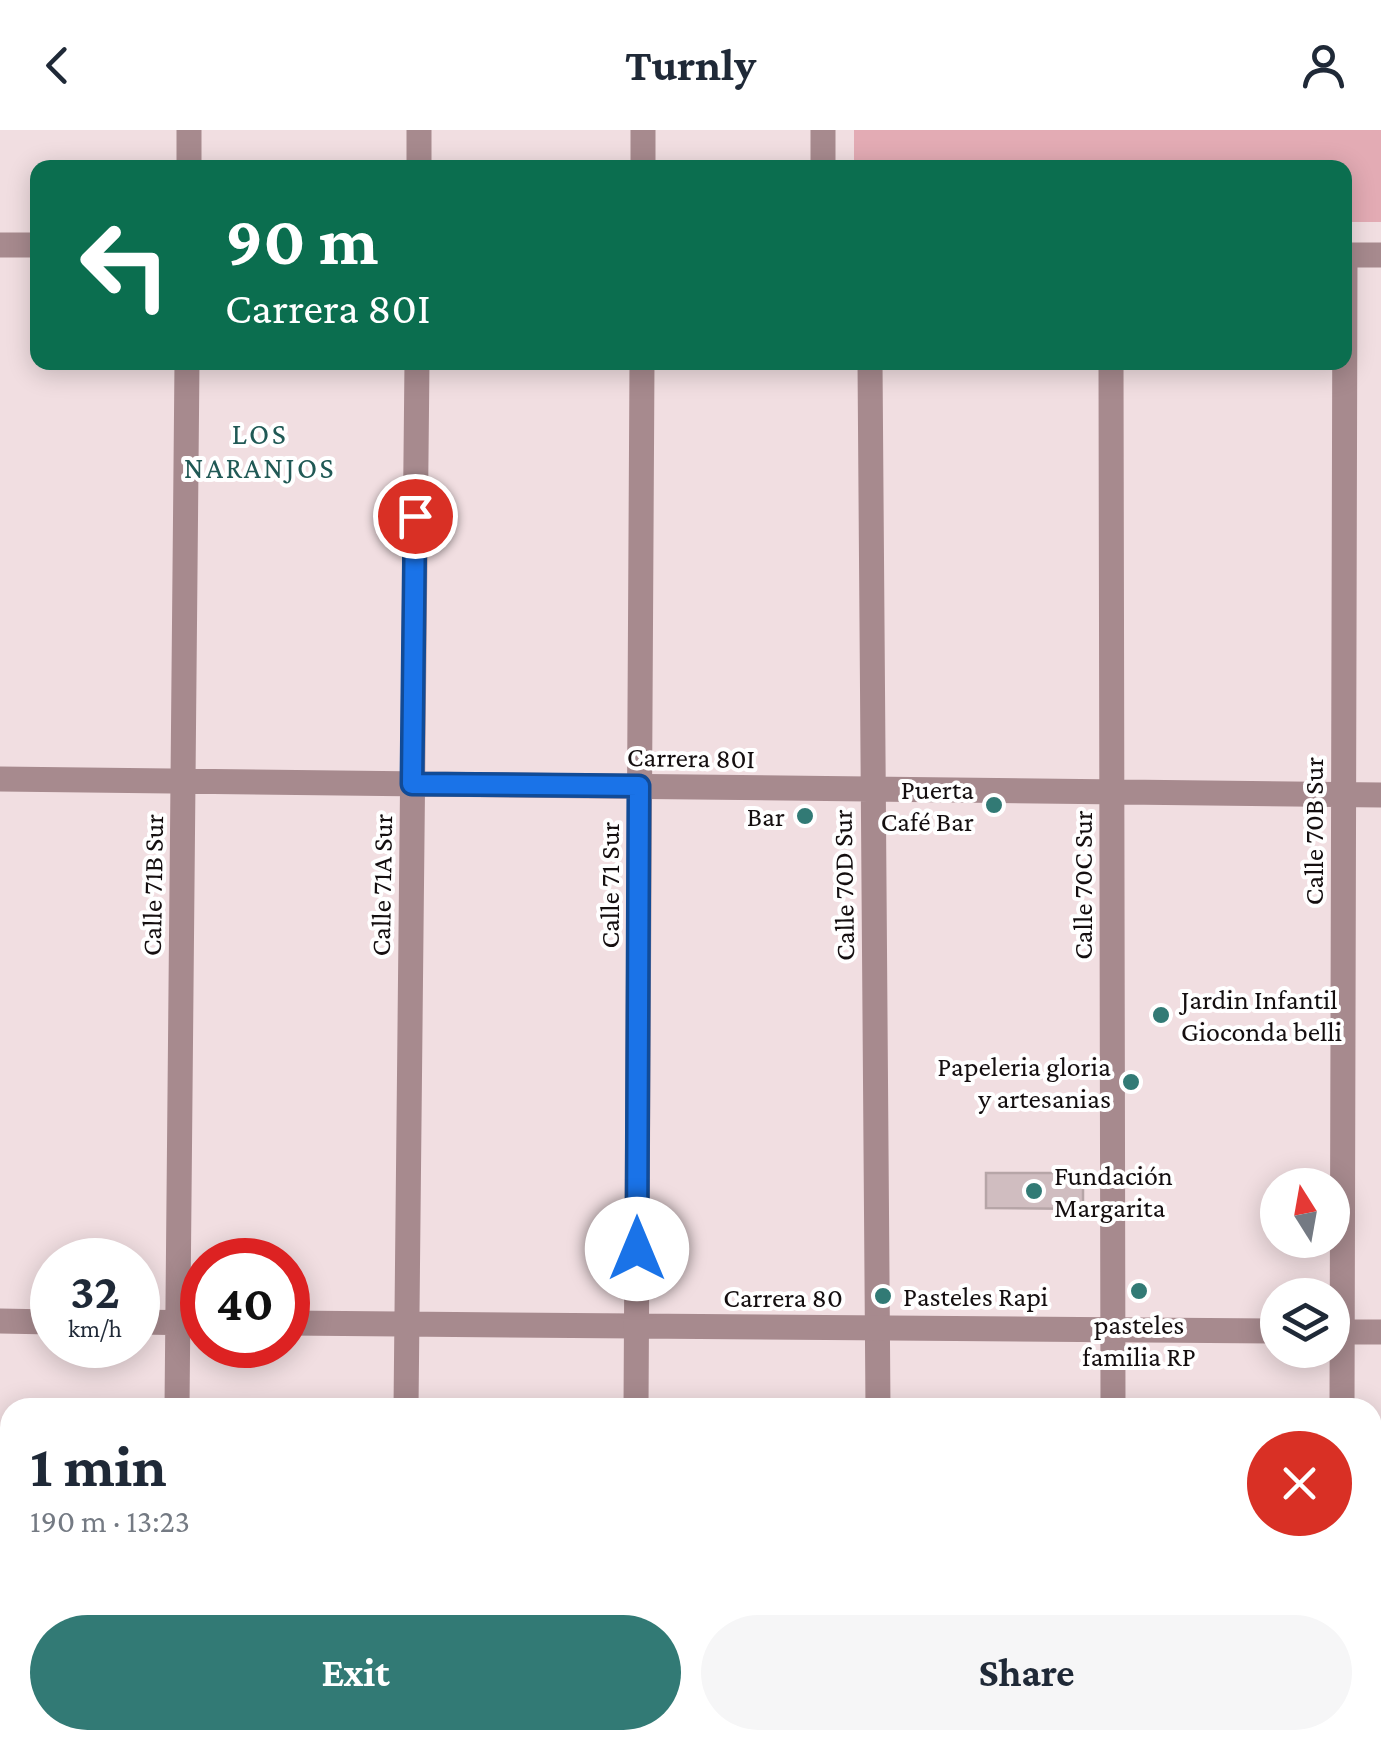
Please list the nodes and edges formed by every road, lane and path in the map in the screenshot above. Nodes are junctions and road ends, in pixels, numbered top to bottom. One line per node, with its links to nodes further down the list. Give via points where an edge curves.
1 (190, 130): 5 (street)
2 (419, 130): 6 (street)
3 (643, 130): 7 (street)
4 (823, 130): 8 (street)
5 (189, 160)
6 (418, 160)
7 (643, 160)
8 (823, 160)
9 (0, 245): 10 (street)
10 (30, 245)
11 (1352, 255): 12 (street)
12 (1381, 255)
13 (187, 370): 20 (street, Calle 71B Sur)
14 (417, 370): 21 (street, Calle 71A Sur)
15 (642, 370): 22 (street, Calle 71 Sur)
16 (870, 370): 23 (street, Calle 70D Sur)
17 (1111, 370): 24 (street, Calle 70C Sur)
18 (1345, 370): 25 (street, Calle 70B Sur)
19 (0, 779): 20 (street, Carrera 80I)
20 (183, 781): 21 (street, Carrera 80I); 27 (street, Calle 71B Sur)
21 (412, 784): 22 (street, Carrera 80I); 32 (street, Calle 71A Sur)
22 (639, 786): 23 (street, Carrera 80I); 33 (street, Calle 71 Sur)
23 (872, 789): 24 (street, Carrera 80I); 34 (street, Calle 70D Sur)
24 (1112, 792): 25 (street, Carrera 80I); 35 (street, Calle 70C Sur)
25 (1344, 794): 26 (street, Carrera 80I); 28 (street, Calle 70B Sur)
26 (1381, 795)
27 (189, 1238)
28 (1338, 1278)
29 (0, 1321): 30 (street)
30 (30, 1322)
31 (310, 1324): 32 (street, Carrera 80)
32 (407, 1324): 33 (street, Carrera 80); 42 (street, Calle 71A Sur)
33 (636, 1326): 34 (street, Carrera 80); 43 (street, Calle 71 Sur)
34 (878, 1328): 35 (street, Carrera 80); 44 (street, Calle 70D Sur)
35 (1113, 1330): 36 (street, Carrera 80); 45 (street, Calle 70C Sur)
36 (1260, 1331)
37 (1350, 1332): 38 (street)
38 (1381, 1332)
39 (183, 1368): 41 (street, Calle 71B Sur)
40 (1339, 1368): 46 (street, Calle 70B Sur)
41 (179, 1398)
42 (406, 1398)
43 (636, 1398)
44 (878, 1398)
45 (1113, 1398)
46 (1341, 1398)

